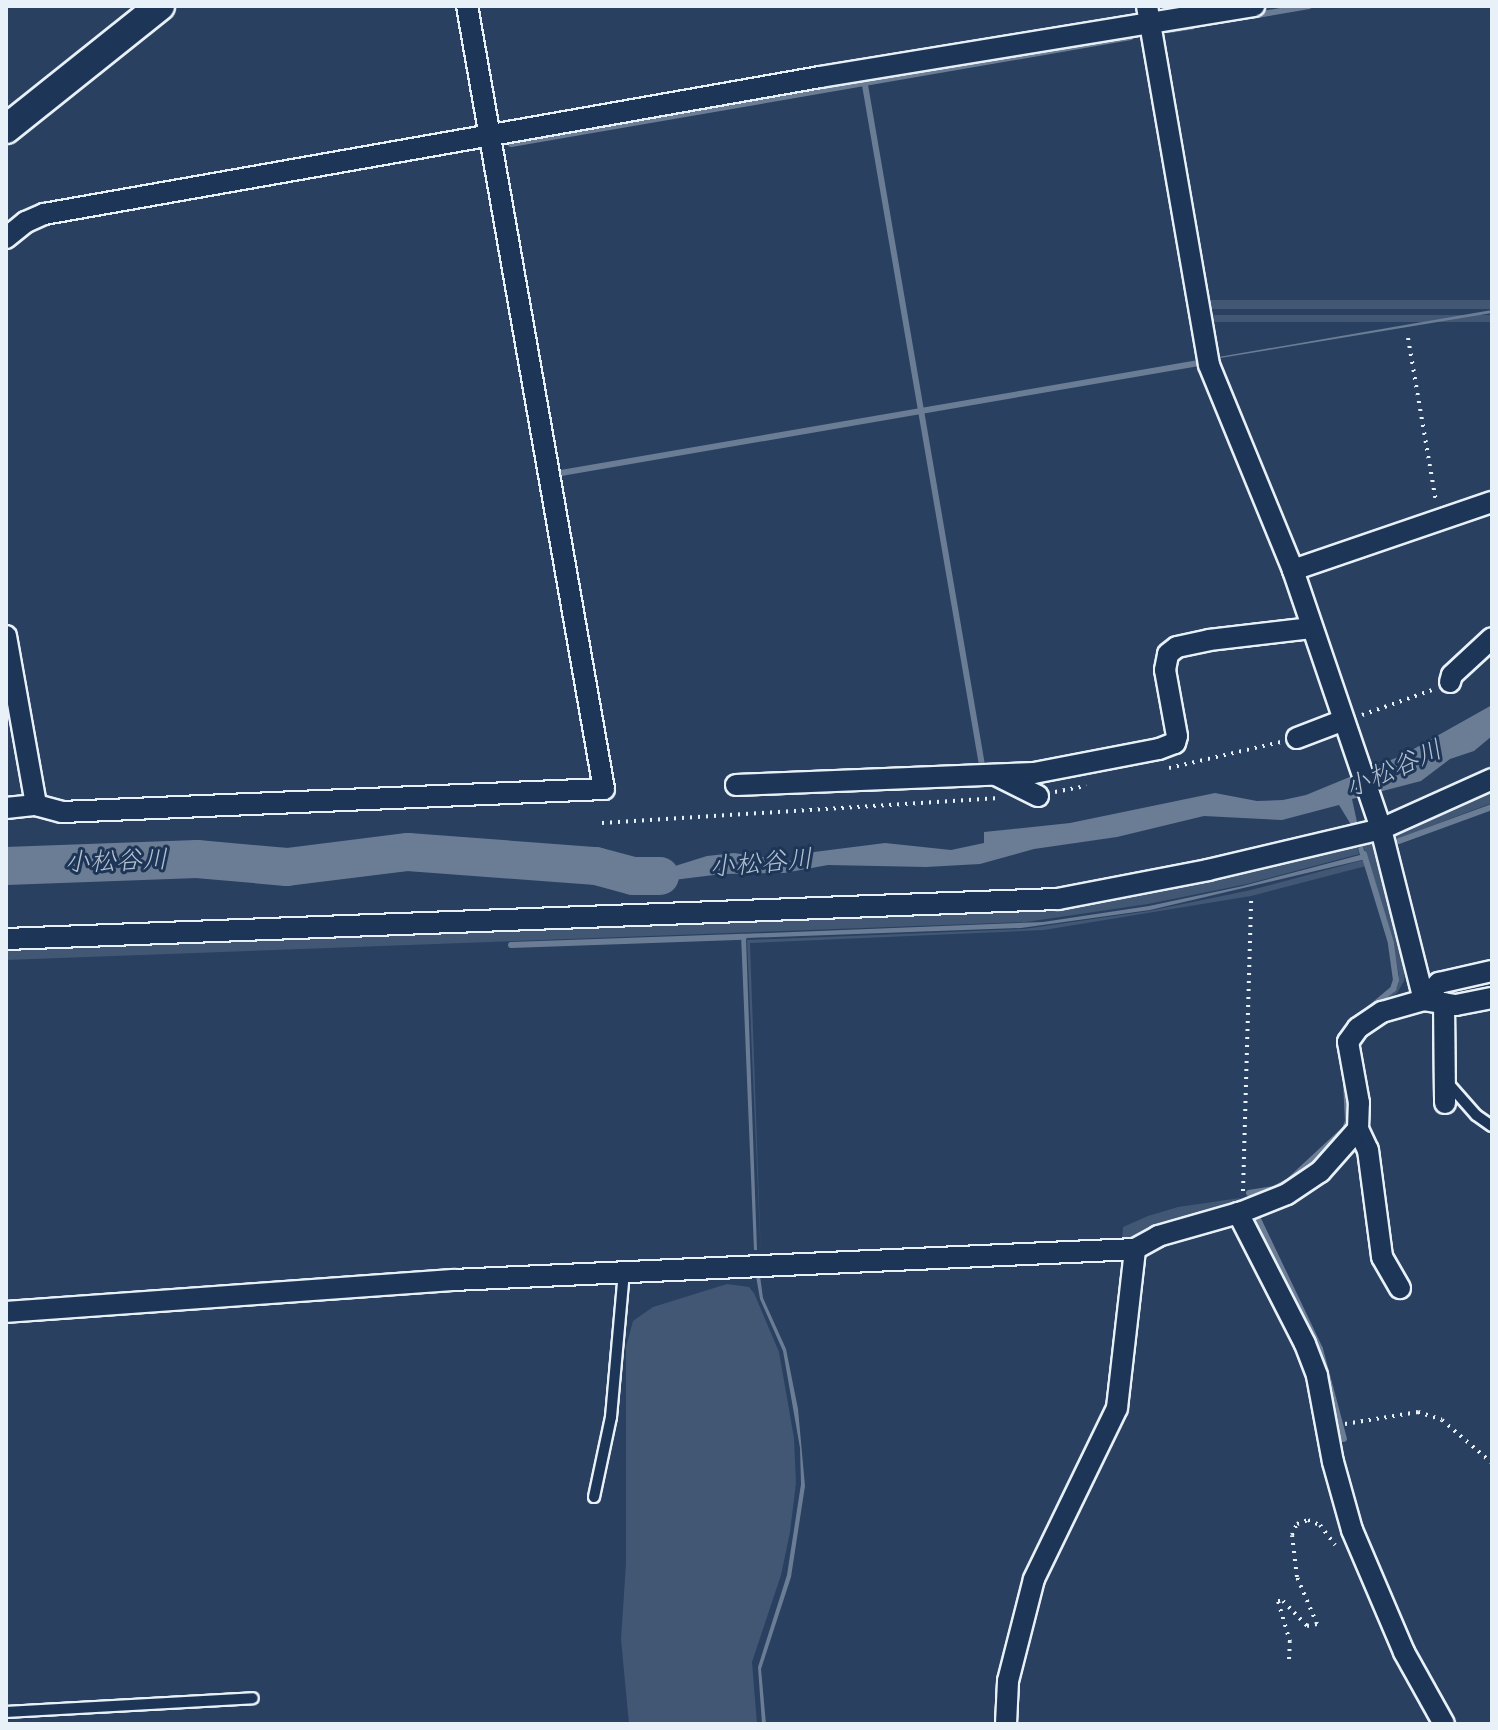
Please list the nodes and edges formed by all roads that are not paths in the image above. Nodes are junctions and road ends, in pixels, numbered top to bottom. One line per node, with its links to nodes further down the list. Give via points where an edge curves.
1 (160, 6): 5 (main road)
2 (467, 6): 6 (street)
3 (1254, 6): 4 (street)
4 (1149, 15): 6 (street); 9 (street, via 1208,360)
5 (6, 129)
6 (490, 137): 7 (street, via 44,214); 20 (street, via 604,789 62,812)
7 (6, 238)
8 (1491, 504): 9 (street)
9 (1293, 570): 10 (street)
10 (1311, 628): 14 (street); 16 (street, via 1209,640 1168,654 1165,670 1175,743 1034,773)
11 (6, 636): 20 (street)
12 (1492, 638): 13 (street)
13 (1450, 682)
14 (1346, 725): 15 (street); 22 (street)
15 (1297, 738)
16 (996, 775): 18 (street); 19 (street)
17 (1492, 779): 22 (street)
18 (736, 785)
19 (1038, 796)
20 (36, 805): 21 (street)
21 (6, 808)
22 (1378, 822): 23 (street, via 1208,870 1058,899); 26 (street)
23 (6, 939)
24 (1492, 971): 26 (street, via 1439,983)
25 (1492, 998): 26 (street)
26 (1434, 1002): 27 (street); 30 (street, via 1382,1012 1348,1042)
27 (1446, 1081): 28 (street); 29 (lane)
28 (1445, 1103)
29 (1492, 1126)
30 (1358, 1129): 31 (street, via 1320,1172 1287,1194); 34 (street, via 1368,1150 1382,1257)
31 (1242, 1212): 32 (street, via 1158,1236); 40 (street, via 1317,1376 1352,1530 1404,1652)
32 (1135, 1249): 33 (street); 39 (street, via 1117,1408 1034,1579 1008,1681)
33 (624, 1272): 35 (street); 36 (lane, via 611,1417)
34 (1400, 1288)
35 (6, 1312)
36 (594, 1497)
37 (253, 1698): 38 (lane)
38 (6, 1712)
39 (1006, 1724)
40 (1444, 1724)

